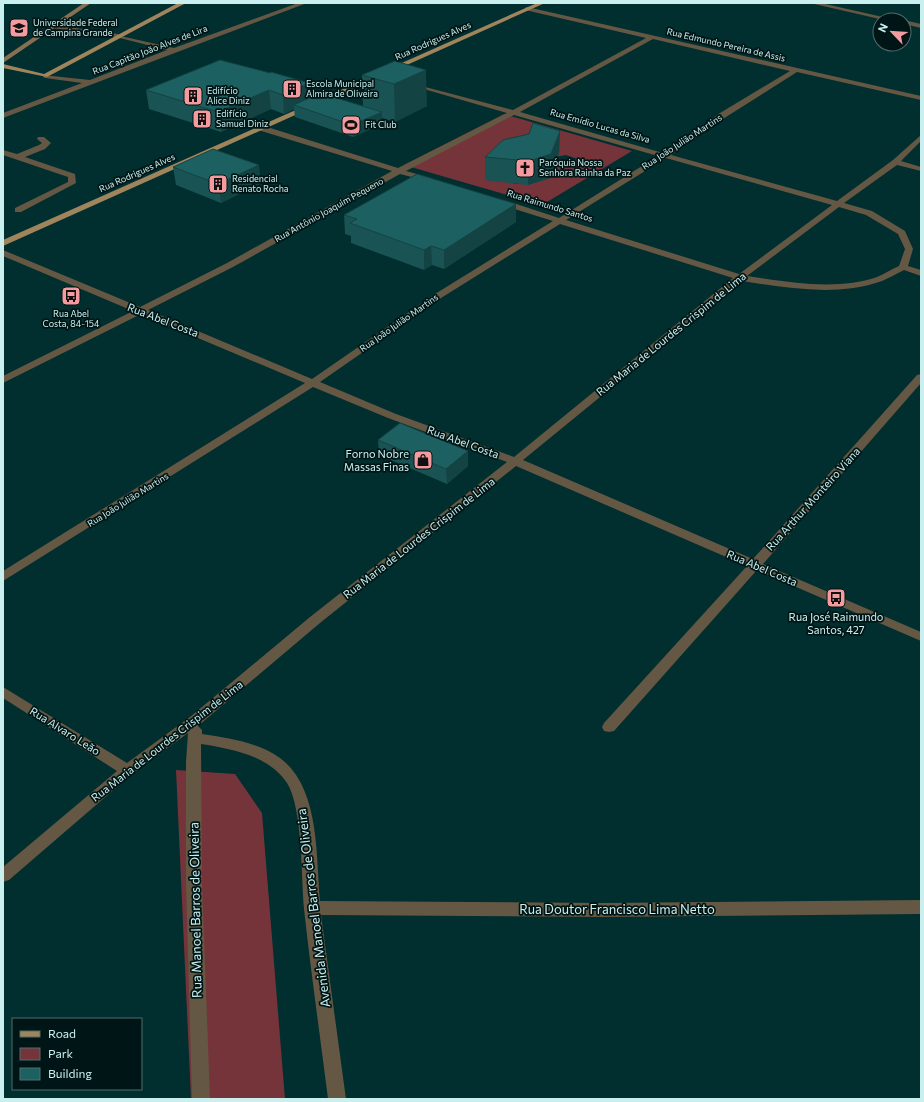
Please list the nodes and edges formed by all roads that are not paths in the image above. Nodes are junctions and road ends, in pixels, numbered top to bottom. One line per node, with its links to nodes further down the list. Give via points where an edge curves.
1 (88, 3): 8 (main road)
2 (183, 3): 9 (main road)
3 (304, 3): 11 (street, Rua Capitão João Alves de Lira)
4 (542, 3): 6 (main road, Rua Rodrigues Alves)
5 (813, 3): 7 (street)
6 (527, 9): 10 (street, Rua Edmundo Pereira de Assis); 15 (main road, Rua Rodrigues Alves)
7 (872, 16)
8 (54, 27): 9 (street); 12 (main road)
9 (118, 36): 11 (street); 16 (main road)
10 (652, 37): 14 (street, Rua Edmundo Pereira de Assis); 19 (street, Rua Antônio Joaquim Pequeno)
11 (174, 50): 17 (street, Rua Capitão João Alves de Lira)
12 (3, 61)
13 (3, 66): 16 (main road)
14 (796, 70): 18 (street, Rua Edmundo Pereira de Assis); 25 (street, Rua João Julião Martins)
15 (379, 75): 19 (street, Rua Emídio Lucas da Silva); 21 (main road, Rua Rodrigues Alves)
16 (45, 76): 17 (street)
17 (90, 82): 20 (street, Rua Capitão João Alves de Lira)
18 (921, 98)
19 (515, 112): 25 (street, Rua Emídio Lucas da Silva); 29 (street, Rua Antônio Joaquim Pequeno)
20 (3, 116)
21 (261, 128): 29 (street); 35 (main road, Rua Rodrigues Alves)
22 (921, 137): 27 (street, Rua Maria de Lourdes Crispim de Lima)
23 (41, 139): 26 (street, via 47,142 42,147)
24 (3, 152): 26 (street)
25 (665, 155): 32 (street, Rua Emídio Lucas da Silva); 34 (street, Rua João Julião Martins)
26 (18, 157): 33 (street, via 72,176 72,183)
27 (896, 162): 28 (street); 32 (street, Rua Maria de Lourdes Crispim de Lima)
28 (921, 169)
29 (399, 171): 30 (street); 40 (street, Rua Antônio Joaquim Pequeno, via 230,265)
30 (435, 182)
31 (494, 200): 34 (street, Rua Raimundo Santos)
32 (838, 204): 37 (street, Rua Emídio Lucas da Silva, via 868,213 902,233 909,249); 39 (street, Rua Maria de Lourdes Crispim de Lima)
33 (18, 210)
34 (560, 219): 39 (street, Rua Raimundo Santos); 43 (street, Rua João Julião Martins, via 438,296)
35 (3, 243)
36 (3, 253): 40 (street, Rua Abel Costa)
37 (903, 267): 38 (street); 39 (street, Rua Raimundo Santos, via 879,279 843,286 802,286)
38 (921, 272)
39 (741, 278): 44 (street, Rua Maria de Lourdes Crispim de Lima)
40 (138, 311): 42 (street, Rua Antônio Joaquim Pequeno); 43 (street, Rua Abel Costa)
41 (921, 377): 45 (street, Rua Arthur Monteiro Viana)
42 (3, 380)
43 (312, 383): 44 (street, Rua Abel Costa, via 392,416); 46 (street, Rua João Julião Martins)
44 (515, 461): 45 (street, Rua Abel Costa); 49 (street, Rua Maria de Lourdes Crispim de Lima, via 315,620)
45 (754, 564): 47 (street, Rua Abel Costa); 50 (street, Rua Arthur Monteiro Viana)
46 (3, 577)
47 (921, 637)
48 (3, 692): 52 (street, Rua Alvaro Leão)
49 (195, 721): 51 (street, Rua Manoel Barros de Oliveira); 52 (street, Rua Maria de Lourdes Crispim de Lima)
50 (609, 727)
51 (195, 738): 55 (street, Avenida Manoel Barros de Oliveira, via 253,750 278,765 294,782 302,804 305,823); 56 (street, Rua Manoel Barros de Oliveira, via 194,859)
52 (127, 770): 53 (street, Rua Maria de Lourdes Crispim de Lima)
53 (3, 876)
54 (921, 907): 55 (street, Rua Doutor Francisco Lima Netto, via 604,910)
55 (312, 908): 57 (street, Avenida Manoel Barros de Oliveira)
56 (201, 1099)
57 (337, 1099)

